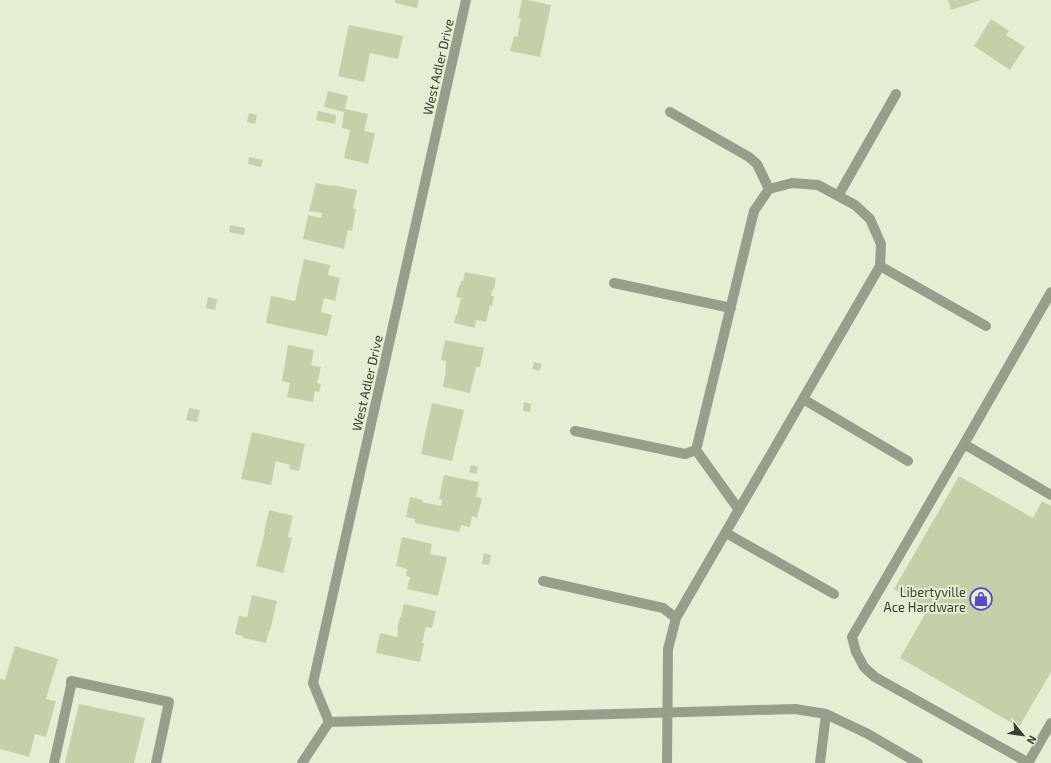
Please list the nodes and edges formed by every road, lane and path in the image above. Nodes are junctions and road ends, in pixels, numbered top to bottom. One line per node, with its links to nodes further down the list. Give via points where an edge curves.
1 (466, 0): 24 (street, West Adler Drive, via 313,683)
2 (896, 94): 5 (street)
3 (670, 112): 4 (street, via 749,157 757,164)
4 (769, 190): 5 (street, via 792,183 818,185); 9 (street, via 754,211)
5 (838, 196): 6 (street, via 855,205 870,219 881,244)
6 (880, 266): 10 (street); 11 (street)
7 (614, 283): 9 (street)
8 (1051, 292): 13 (street)
9 (731, 308): 14 (street)
10 (986, 326)
11 (803, 399): 15 (street); 17 (street)
12 (575, 431): 14 (street, via 684,454)
13 (964, 444): 16 (street); 32 (street, via 852,637 864,667 875,677)
14 (696, 450): 17 (street)
15 (908, 461)
16 (1051, 495)
17 (739, 510): 18 (street)
18 (726, 533): 20 (street); 21 (street)
19 (543, 582): 21 (street, via 663,608)
20 (834, 594)
21 (676, 618): 22 (street, via 668,649)
22 (668, 712): 23 (street, via 795,709); 24 (street); 29 (street)
23 (826, 714): 30 (street); 31 (street, via 868,734)
24 (329, 722): 28 (street)
25 (1051, 723): 32 (street)
26 (54, 763): 27 (street, via 71,681 169,702)
27 (156, 763)
28 (302, 763)
29 (667, 763)
30 (820, 763)
31 (918, 763)
32 (1028, 763)

